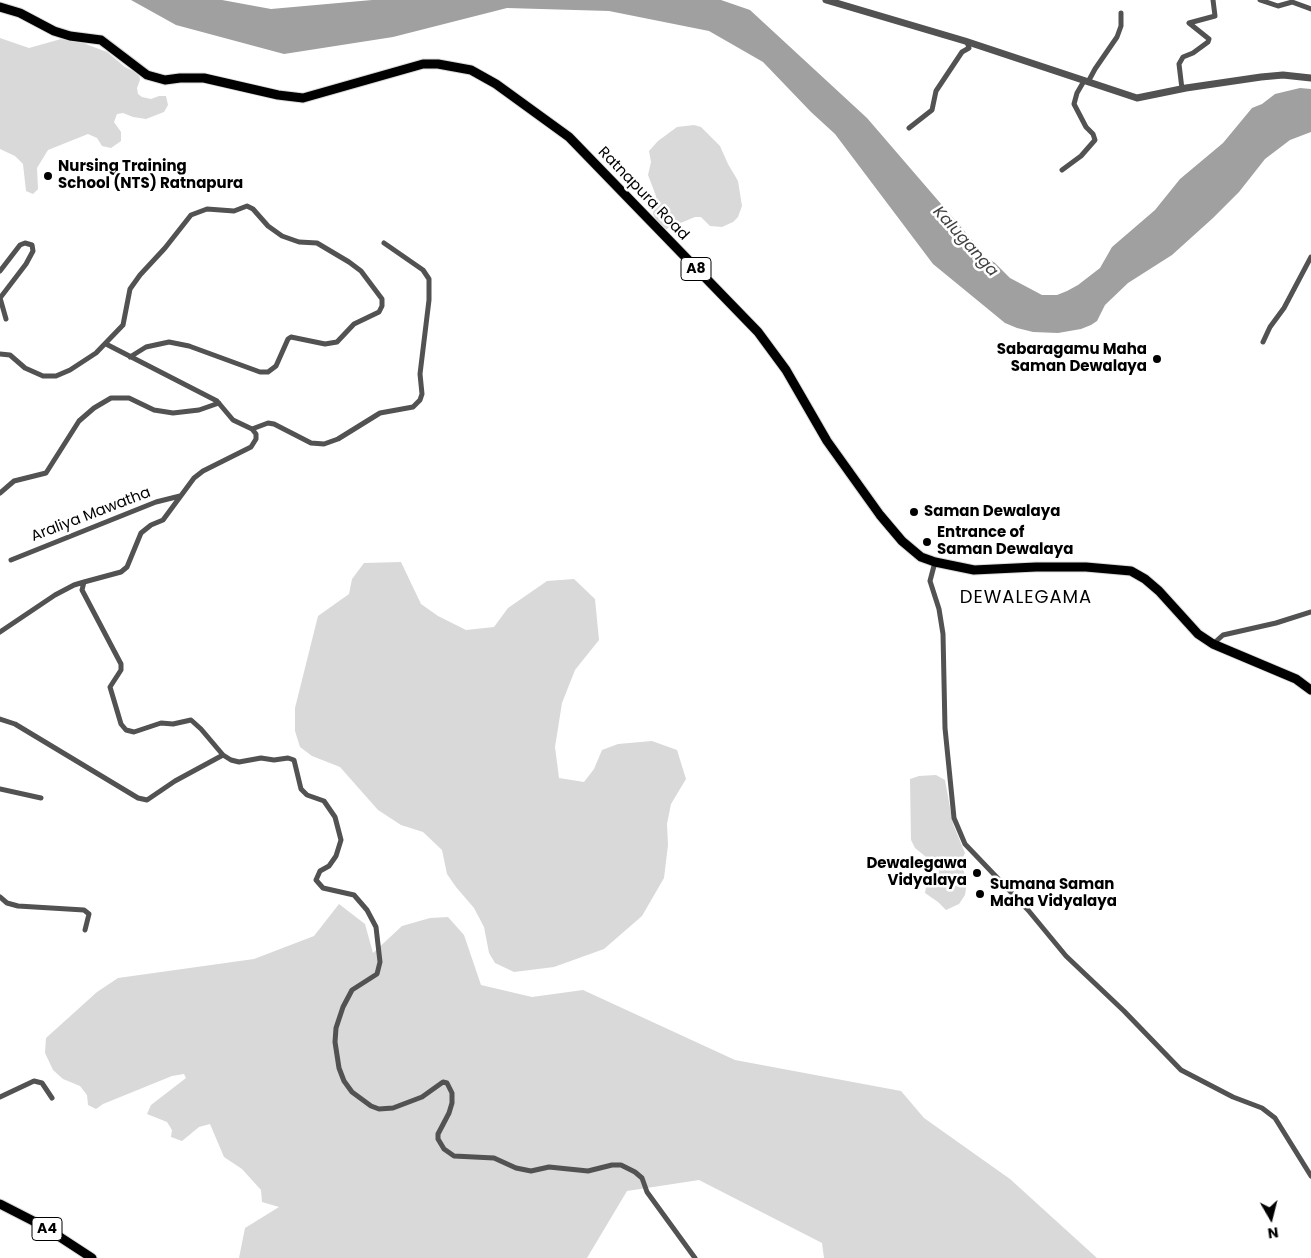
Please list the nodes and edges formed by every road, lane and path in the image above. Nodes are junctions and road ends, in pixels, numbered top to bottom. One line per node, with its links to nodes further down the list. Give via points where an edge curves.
1 (826, 0): 7 (street)
2 (1213, 0): 10 (street, via 1215,16 1189,23 1208,42 1183,57 1179,64)
3 (1260, 0): 5 (street, via 1278,6 1292,2)
4 (0, 7): 26 (highway, Ratnapura Road / A8, via 62,33 101,40 147,75 165,80 204,78 303,98 423,64 438,64 471,70 496,84 569,138 758,332 880,515 902,541 922,557)
5 (1311, 9)
6 (1121, 13): 9 (street, via 1117,37)
7 (967, 42): 9 (street); 11 (street, via 969,48 962,52 936,91 932,110)
8 (1311, 78): 10 (street, via 1283,75)
9 (1086, 81): 10 (street, via 1138,98); 12 (street, via 1074,104 1095,140)
10 (1182, 89)
11 (909, 128)
12 (1062, 170)
13 (384, 243): 22 (street, via 423,270 429,280 420,400 412,407 380,413 324,444 311,443 274,424)
14 (1311, 257): 17 (street)
15 (0, 271): 16 (street, via 20,245 32,245 33,251 26,264 0,298)
16 (6, 319)
17 (1263, 342)
18 (106, 344): 19 (street, via 56,376 43,376 25,368 10,355); 20 (street); 20 (street, via 123,325 130,289 140,275 191,215 207,209 234,211 247,206 254,208 268,226 282,236 299,242 317,243 349,262 382,300 379,312 354,324 337,342 324,344 291,337 276,366 268,372 169,342 146,348)
19 (0, 354)
20 (130, 357): 21 (street)
21 (218, 403): 22 (street, via 233,420); 23 (street, via 199,410 173,413 154,410 129,398 111,398 79,422 46,473 14,481)
22 (252, 429): 24 (street, via 256,439 251,447 203,471)
23 (0, 493)
24 (181, 496): 25 (street, Araliya Mawatha, via 138,509); 27 (street, via 163,520 142,533 121,572)
25 (11, 560)
26 (935, 562): 30 (highway, Ratnapura Road / A8, via 974,570 1086,567 1131,572 1159,591 1198,634); 40 (street, via 930,581 939,609 942,634 946,737 954,818 965,844 1028,910 1066,956 1181,1070 1262,1108 1276,1118)
27 (84, 582): 29 (street, via 55,595); 33 (street, via 84,596 121,664 121,670 110,687 121,724 134,732 161,723 191,720)
28 (1311, 612): 30 (street, via 1223,635)
29 (0, 632)
30 (1213, 644): 31 (highway, Ratnapura Road / A8, via 1296,679)
31 (1311, 690)
32 (0, 719): 33 (street, via 14,724 138,798 148,800)
33 (222, 754): 43 (street, via 239,762 261,758 294,760 301,789 307,795 324,801 335,817 341,840 336,856 329,866 320,871 316,880 323,888 354,895 367,910 376,927 380,962 377,974 352,990 336,1028 339,1068 352,1092 379,1109 393,1108 422,1096 443,1082 447,1083 452,1103 438,1138 444,1149 454,1156 494,1158 531,1171 549,1167 588,1171 620,1165 636,1172)
34 (0, 789): 35 (street)
35 (42, 798)
36 (0, 897): 37 (street, via 18,906 84,910 89,914)
37 (85, 930)
38 (0, 1097): 39 (street, via 34,1081 42,1082)
39 (52, 1098)
40 (1311, 1176)
41 (0, 1204): 42 (highway, A4)
42 (92, 1258)
43 (695, 1258)

